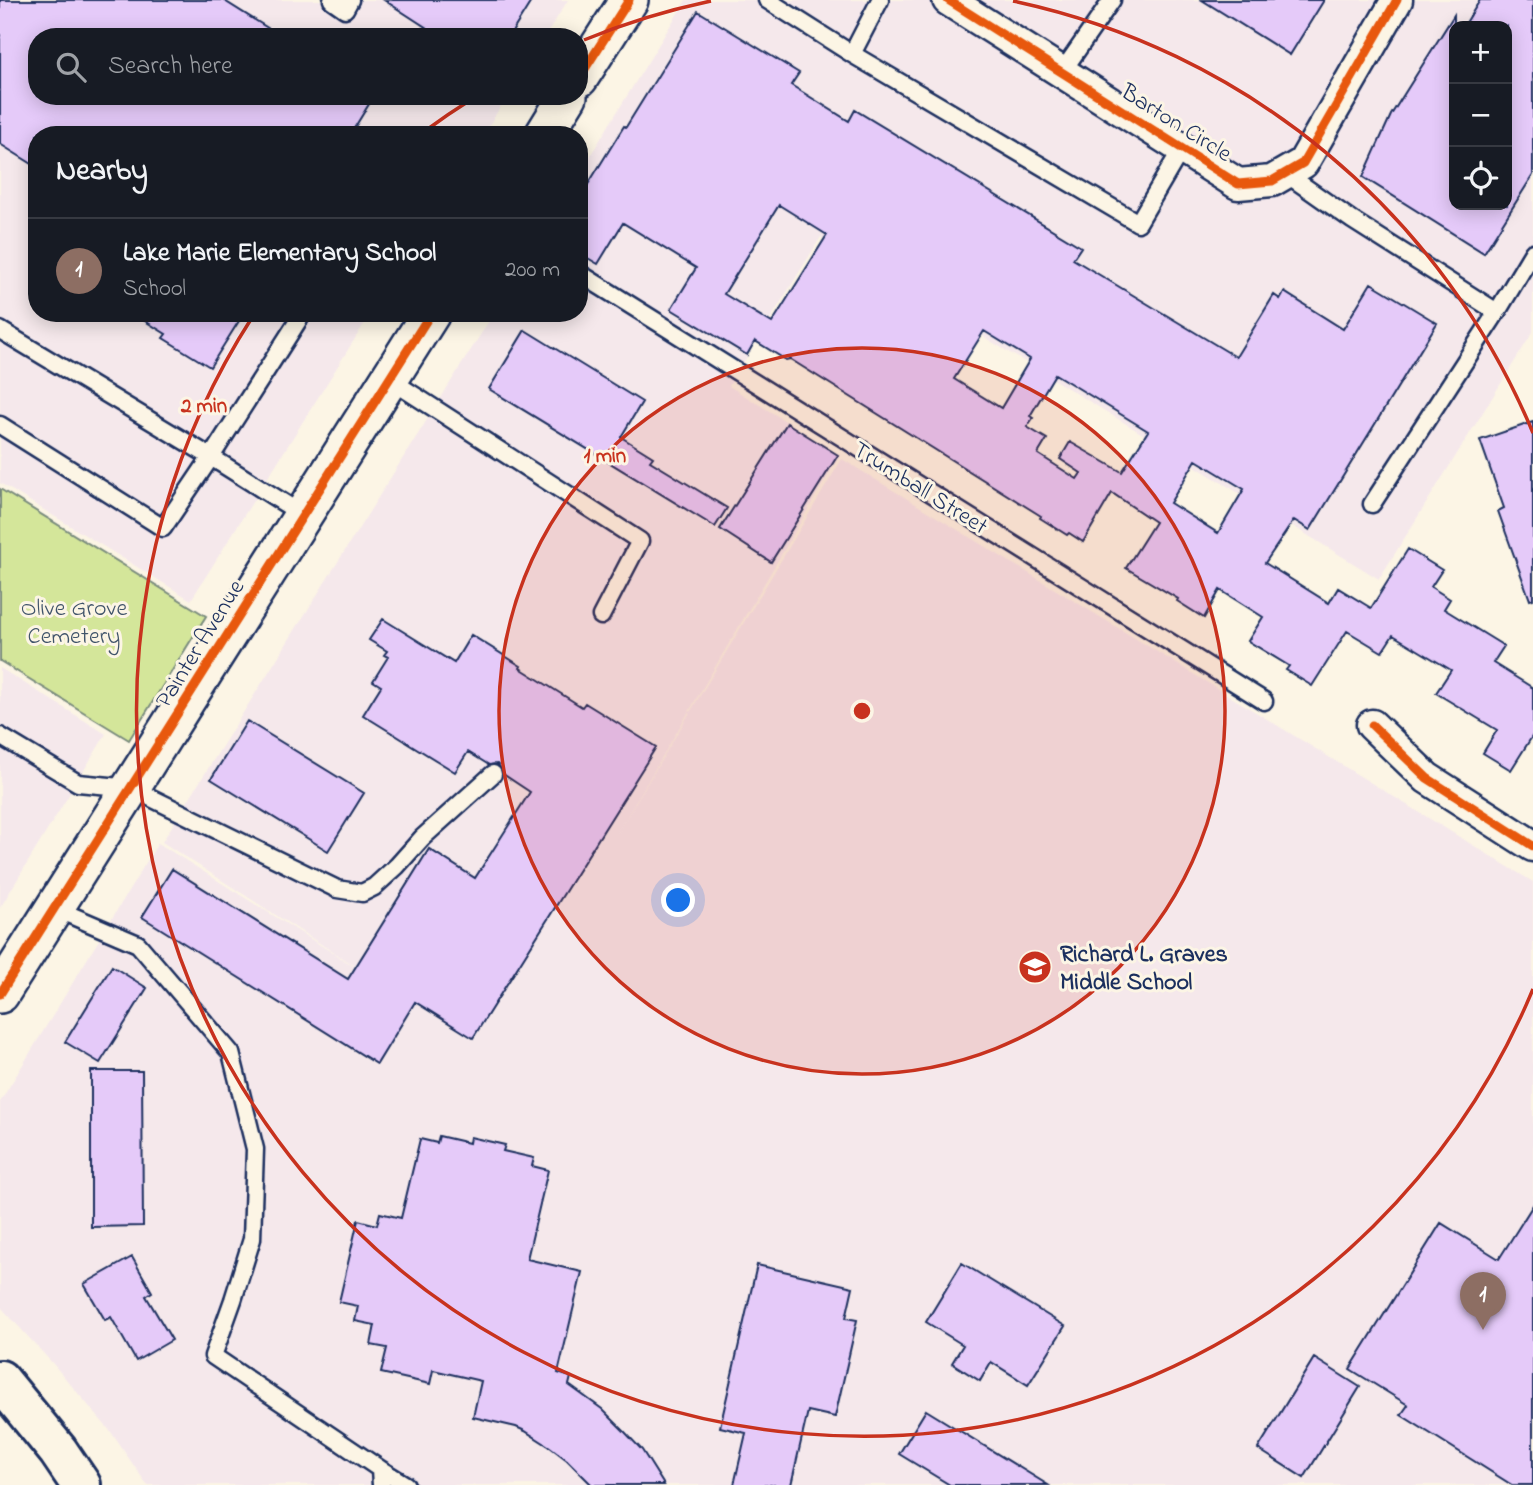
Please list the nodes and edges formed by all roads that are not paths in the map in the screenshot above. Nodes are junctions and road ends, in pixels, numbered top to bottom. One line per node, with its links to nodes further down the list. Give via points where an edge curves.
1 (332, 0): 2 (lane, via 345,9)
2 (350, 0)
3 (629, 0): 10 (street)
4 (767, 0): 9 (lane)
5 (880, 0): 9 (lane)
6 (948, 0): 11 (street, Barton Circle)
7 (1112, 0): 11 (lane)
8 (1397, 0): 15 (street, Barton Circle, via 1303,163)
9 (852, 54): 14 (lane, via 1138,223)
10 (588, 64)
11 (1062, 72): 14 (street, Barton Circle)
12 (562, 105): 13 (street)
13 (550, 126)
14 (1182, 148): 15 (street, Barton Circle, via 1238,184 1272,181)
15 (1285, 173): 18 (lane)
16 (1533, 252): 18 (lane)
17 (588, 279): 28 (lane, Trumball Street)
18 (1497, 312): 25 (lane)
19 (297, 322): 24 (lane)
20 (424, 322): 22 (street, Painter Avenue)
21 (1, 332): 24 (lane)
22 (389, 379): 26 (street, Painter Avenue); 27 (lane, via 640,541)
23 (0, 425): 24 (lane, via 163,528)
24 (211, 457): 26 (lane)
25 (1371, 504)
26 (303, 515): 32 (street, Painter Avenue)
27 (601, 616)
28 (1264, 701)
29 (1372, 725): 33 (street, via 1427,778)
30 (0, 736): 32 (lane, via 78,783)
31 (493, 774): 32 (lane, via 374,887 362,893 337,889)
32 (131, 788): 34 (street, Painter Avenue)
33 (1533, 846)
34 (54, 908): 35 (street, Painter Avenue); 37 (lane, via 138,944 231,1053 255,1149 252,1239 214,1356)
35 (0, 994)
36 (0, 1380): 38 (main road)
37 (380, 1477): 39 (lane)
38 (82, 1485)
39 (406, 1485)

